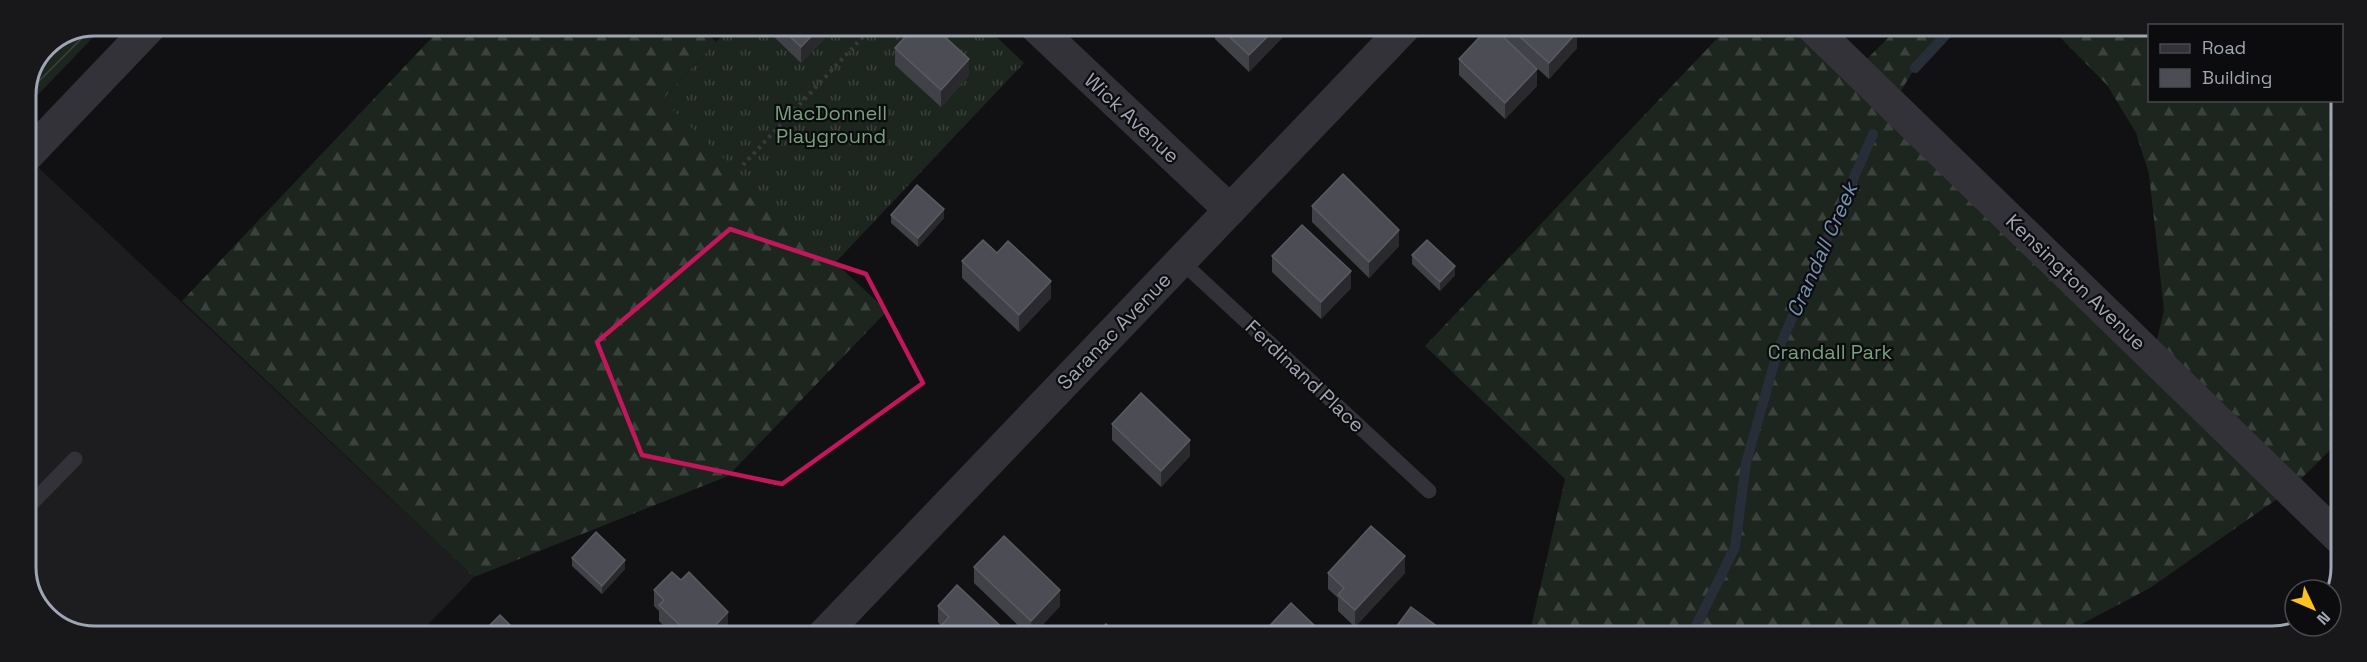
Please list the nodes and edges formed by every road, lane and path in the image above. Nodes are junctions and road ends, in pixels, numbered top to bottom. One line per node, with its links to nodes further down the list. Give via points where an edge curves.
1 (142, 36): 8 (street)
2 (864, 36): 9 (path)
3 (895, 36): 7 (path)
4 (1045, 36): 10 (street, Wick Avenue)
5 (1396, 36): 10 (street, Saranac Avenue)
6 (1821, 36): 15 (street, Kensington Avenue)
7 (909, 49)
8 (36, 147)
9 (743, 165)
10 (1230, 210): 11 (street, Saranac Avenue)
11 (1181, 261): 13 (lane, Ferdinand Place); 16 (street, Saranac Avenue)
12 (75, 459): 14 (lane)
13 (1429, 491)
14 (36, 499)
15 (2331, 530)
16 (832, 626)

